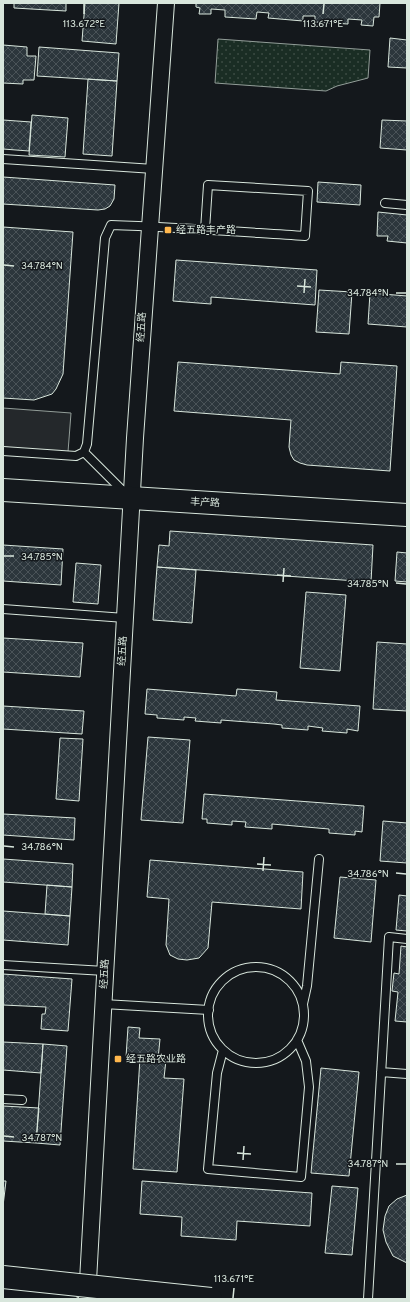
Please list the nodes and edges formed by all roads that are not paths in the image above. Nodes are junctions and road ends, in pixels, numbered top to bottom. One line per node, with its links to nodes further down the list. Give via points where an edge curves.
1 (166, 3): 3 (street, 经五路)
2 (3, 159): 3 (lane)
3 (154, 169): 6 (street, 经五路)
4 (385, 203): 5 (lane)
5 (407, 205)
6 (150, 226): 7 (lane); 9 (lane, via 111,225 105,238 87,444); 11 (street, 经五路)
7 (205, 230): 7 (lane, via 305,236 308,191 208,185)
8 (3, 451): 9 (lane, via 76,456)
9 (84, 452): 11 (lane)
10 (3, 490): 11 (main road, 丰产路)
11 (131, 498): 12 (main road, 丰产路); 14 (street, 经五路)
12 (407, 515)
13 (3, 609): 14 (lane)
14 (125, 618): 18 (street, 经五路)
15 (319, 859): 20 (lane)
16 (407, 939): 24 (lane, via 389,937)
17 (3, 965): 18 (lane)
18 (105, 971): 19 (street, 经五路)
19 (103, 1004): 21 (lane); 31 (street, 经五路)
20 (303, 1005): 21 (lane, via 292,983 283,975 272,970 247,968 235,972 218,986 212,996); 22 (lane, via 302,1029)
21 (209, 1010): 23 (lane, via 213,1037)
22 (297, 1040): 23 (lane, via 281,1056 259,1063 236,1058); 23 (lane, via 306,1061 309,1086 301,1177 208,1169 217,1073)
23 (224, 1050)
24 (382, 1072): 25 (lane); 33 (lane)
25 (407, 1074)
26 (3, 1099): 27 (lane)
27 (22, 1100)
28 (3, 1277): 32 (main road, bridge)
29 (3, 1292): 30 (main road)
30 (66, 1299)
31 (87, 1299)
32 (211, 1299)
33 (368, 1299)

